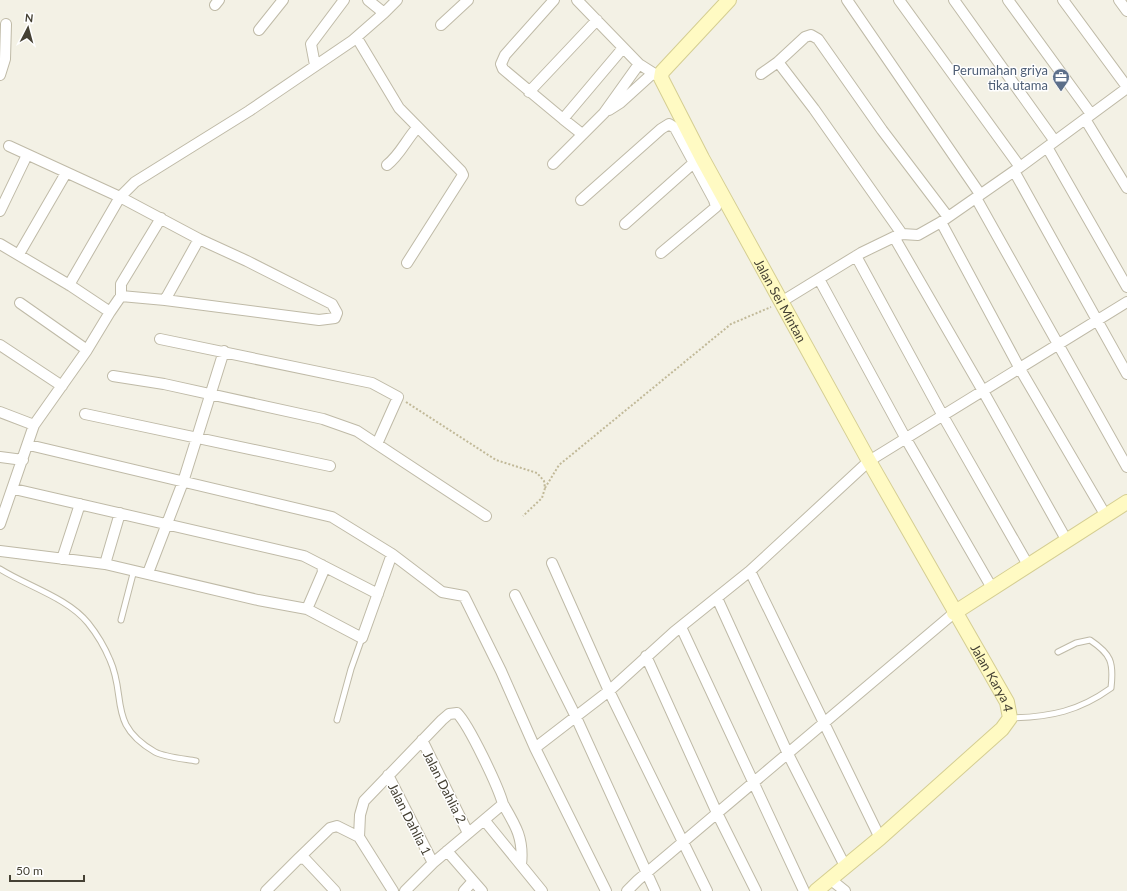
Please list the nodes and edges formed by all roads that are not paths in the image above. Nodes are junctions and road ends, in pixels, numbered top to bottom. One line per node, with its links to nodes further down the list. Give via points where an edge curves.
1 (283, 0): 20 (street)
2 (344, 0): 25 (street, via 311,44)
3 (368, 0): 16 (street)
4 (397, 0): 16 (street)
5 (468, 0): 19 (street)
6 (554, 0): 30 (street, via 505,55 501,64 503,69)
7 (577, 0): 17 (street)
8 (730, 0): 28 (street)
9 (847, 0): 45 (street)
10 (899, 0): 42 (street)
11 (954, 0): 36 (street)
12 (1008, 0): 32 (street)
13 (1063, 0): 29 (street)
14 (1119, 0): 15 (street)
15 (1127, 11)
16 (384, 13): 21 (street)
17 (597, 20): 22 (street); 30 (street)
18 (6, 24): 27 (street, via 5,59)
19 (441, 25)
20 (259, 30)
21 (357, 38): 25 (street); 34 (street, via 391,96)
22 (623, 48): 24 (street); 33 (street)
23 (778, 62): 26 (street); 50 (street, via 805,37 814,36); 52 (street, via 814,109)
24 (639, 64): 28 (street); 31 (street)
25 (315, 65): 46 (street, via 249,111 134,182)
26 (761, 74)
27 (0, 75)
28 (656, 76): 31 (street); 39 (street, Jalan Sei Mintan)
29 (1127, 88): 32 (street)
30 (530, 92): 33 (street)
31 (604, 113): 35 (street)
32 (1088, 117): 36 (street); 44 (street)
33 (563, 119): 35 (street)
34 (417, 128): 40 (street, via 404,142 394,159); 58 (street, via 461,171 462,175)
35 (582, 134): 41 (street)
36 (1051, 144): 42 (street); 61 (street)
37 (9, 146): 38 (street)
38 (27, 155): 43 (street); 48 (street)
39 (698, 160): 47 (street, via 675,128 669,124); 51 (street); 55 (street, via 716,209); 64 (street, Jalan Sei Mintan)
40 (387, 164)
41 (553, 164)
42 (1017, 169): 45 (street); 68 (street)
43 (66, 173): 46 (street); 56 (street)
44 (1127, 188)
45 (978, 196): 50 (street); 71 (street)
46 (120, 198): 49 (street); 60 (street)
47 (581, 200)
48 (0, 211)
49 (161, 218): 53 (street); 62 (street, via 121,284)
50 (944, 220): 52 (street, via 918,236); 74 (street)
51 (624, 224)
52 (898, 235): 57 (street); 78 (street)
53 (199, 239): 63 (street); 63 (street, via 332,304 337,313 335,318 320,320)
54 (0, 244): 56 (street)
55 (661, 253)
56 (19, 254): 60 (street)
57 (856, 256): 59 (street); 82 (street)
58 (408, 263)
59 (819, 279): 64 (street); 85 (street)
60 (69, 285): 67 (street)
61 (1127, 287)
62 (121, 296): 63 (street); 67 (street)
63 (165, 300)
64 (781, 302): 90 (street, Jalan Sei Mintan)
65 (1127, 302): 68 (street)
66 (20, 303): 72 (street)
67 (110, 312): 72 (street)
68 (1097, 321): 71 (street); 75 (street)
69 (160, 339): 73 (street)
70 (0, 345): 77 (street)
71 (1058, 345): 74 (street); 92 (street)
72 (87, 350): 77 (street)
73 (224, 351): 79 (street); 86 (street, via 372,383 398,397)
74 (1020, 369): 78 (street); 100 (street)
75 (1127, 374)
76 (113, 376): 79 (street)
77 (62, 386): 83 (street)
78 (984, 391): 82 (street); 103 (street)
79 (209, 394): 84 (street); 86 (street, via 323,419 357,431)
80 (0, 412): 83 (street)
81 (85, 414): 84 (street)
82 (943, 416): 85 (street); 110 (street)
83 (34, 425): 87 (street)
84 (196, 438): 91 (street); 93 (street)
85 (906, 439): 90 (street); 115 (street)
86 (378, 444): 99 (street)
87 (29, 445): 89 (street); 93 (street)
88 (0, 457): 89 (street)
89 (23, 460): 94 (street)
90 (869, 461): 113 (street); 120 (street, Jalan Sei Mintan)
91 (330, 466)
92 (1127, 467)
93 (183, 482): 102 (street); 105 (street, via 332,517)
94 (14, 489): 95 (street); 97 (street)
95 (4, 501): 101 (street)
96 (1127, 502): 100 (street)
97 (80, 504): 98 (street); 106 (street)
98 (120, 513): 102 (street); 108 (street)
99 (486, 516)
100 (1106, 516): 103 (street)
101 (0, 524)
102 (167, 524): 109 (street, via 304,556); 114 (street)
103 (1067, 541): 110 (street)
104 (0, 551): 106 (street)
105 (392, 554): 116 (street); 132 (street, via 442,592 464,596)
106 (62, 559): 108 (street)
107 (552, 563): 126 (street)
108 (105, 564): 112 (street)
109 (322, 565): 116 (street); 119 (street, via 323,572)
110 (1028, 565): 115 (street)
111 (0, 568): 134 (lane, via 76,610 88,624 110,660 120,710 125,724 137,738 156,752)
112 (134, 570): 114 (street); 121 (lane)
113 (750, 571): 118 (street); 130 (street)
114 (148, 573): 119 (street, via 258,600)
115 (992, 588): 120 (street)
116 (378, 594): 123 (street)
117 (515, 595): 127 (street)
118 (717, 598): 122 (street); 133 (street)
119 (307, 609): 123 (street)
120 (954, 614): 128 (street, Jalan Karya 4, via 1006,702); 130 (street)
121 (120, 620)
122 (681, 628): 125 (street); 136 (street)
123 (362, 638): 129 (lane)
124 (1058, 652): 128 (lane, via 1076,643 1090,640 1104,649 1114,669 1112,688 1068,712)
125 (646, 656): 126 (street); 138 (street)
126 (609, 691): 127 (street); 143 (street)
127 (575, 715): 132 (street); 149 (street)
128 (1010, 718): 142 (street, Jalan Karya 4, via 1002,729)
129 (337, 720)
130 (823, 724): 133 (street); 142 (street)
131 (422, 740): 135 (street); 137 (street, via 449,714 457,713 467,726 500,792); 140 (street, Jalan Dahlia 2)
132 (535, 748): 159 (street)
133 (788, 754): 136 (street); 148 (street)
134 (196, 761)
135 (388, 774): 141 (street, via 364,801 360,815); 146 (street, Jalan Dahlia 1)
136 (752, 783): 138 (street); 164 (street)
137 (503, 804): 139 (street); 147 (street, via 523,846)
138 (717, 813): 143 (street); 163 (street)
139 (485, 821): 140 (street); 147 (street)
140 (468, 833): 144 (street)
141 (359, 837): 145 (street, via 337,826 330,828); 155 (street)
142 (880, 838): 148 (street, Jalan Karya 4)
143 (682, 842): 149 (street); 162 (street)
144 (447, 851): 146 (street); 151 (street)
145 (299, 858): 152 (street); 154 (street, via 305,859)
146 (433, 863): 156 (street)
147 (521, 865): 153 (street)
148 (845, 866): 150 (street, Jalan Karya 4)
149 (646, 872): 160 (street); 161 (street)
150 (830, 879): 165 (street, Jalan Karya 4); 166 (street)
151 (473, 881): 157 (street); 158 (street)
152 (269, 890)
153 (541, 890)
154 (335, 891)
155 (393, 891)
156 (405, 891)
157 (464, 891)
158 (482, 891)
159 (606, 891)
160 (626, 891)
161 (655, 891)
162 (707, 891)
163 (756, 891)
164 (804, 891)
165 (816, 891)
166 (845, 891)

